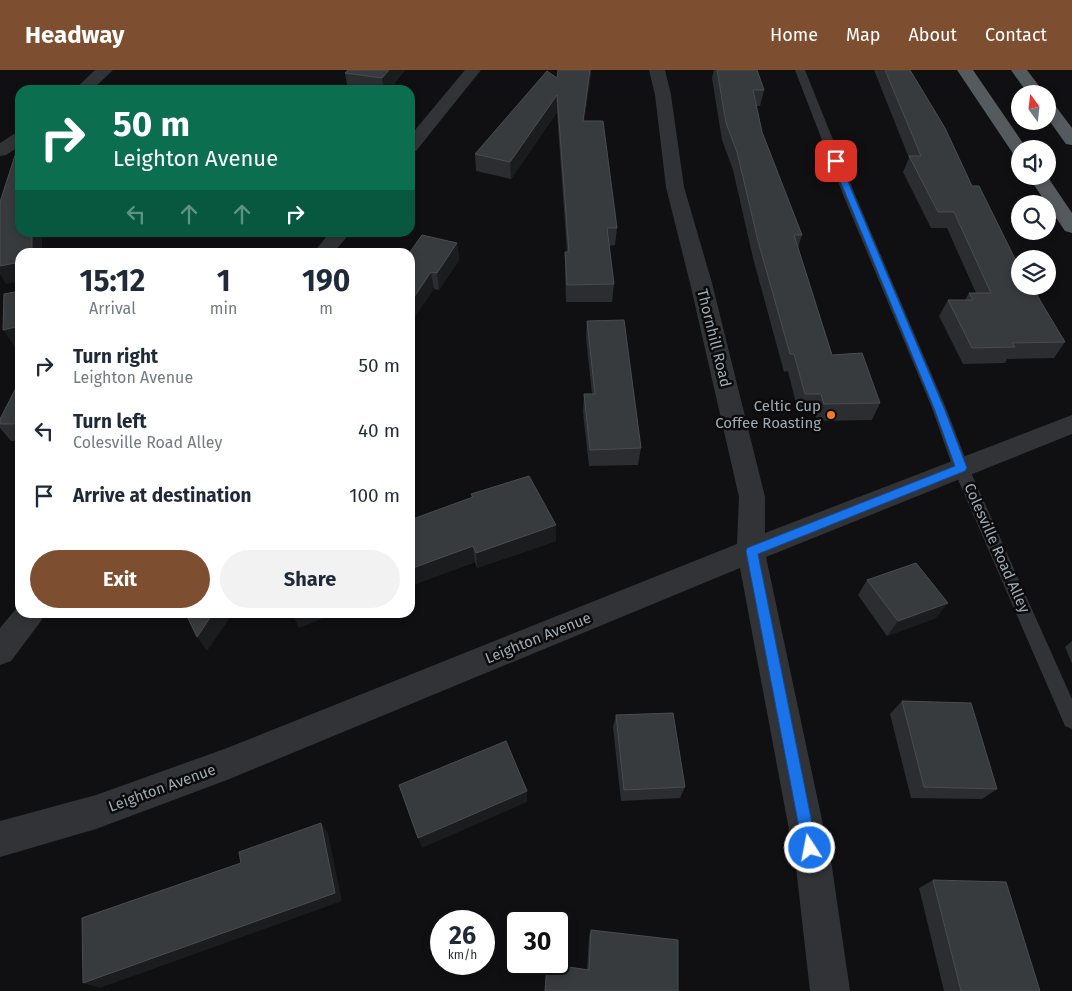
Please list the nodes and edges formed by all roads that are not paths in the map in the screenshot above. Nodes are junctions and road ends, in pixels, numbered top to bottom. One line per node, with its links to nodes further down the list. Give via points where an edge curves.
1 (105, 70): 7 (street)
2 (473, 70): 13 (street)
3 (657, 70): 21 (street, Thornhill Road, via 675,187 752,497)
4 (800, 70): 20 (lane, Colesville Road Alley)
5 (965, 70): 10 (highway)
6 (1019, 70): 8 (highway)
7 (88, 85)
8 (1030, 85)
9 (1056, 119): 11 (highway)
10 (1013, 140)
11 (1072, 140)
12 (15, 141): 14 (street)
13 (415, 141)
14 (0, 151)
15 (1043, 185): 16 (highway)
16 (1072, 227)
17 (337, 237): 18 (street)
18 (327, 248)
19 (1072, 424): 20 (street, Leighton Avenue)
20 (962, 468): 21 (street, Leighton Avenue); 24 (lane, Colesville Road Alley)
21 (752, 551): 25 (street, Leighton Avenue, via 227,764 96,812); 26 (street, Thornhill Road, via 814,867)
22 (26, 618): 23 (street)
23 (0, 651)
24 (1072, 720)
25 (0, 839)
26 (830, 991)

